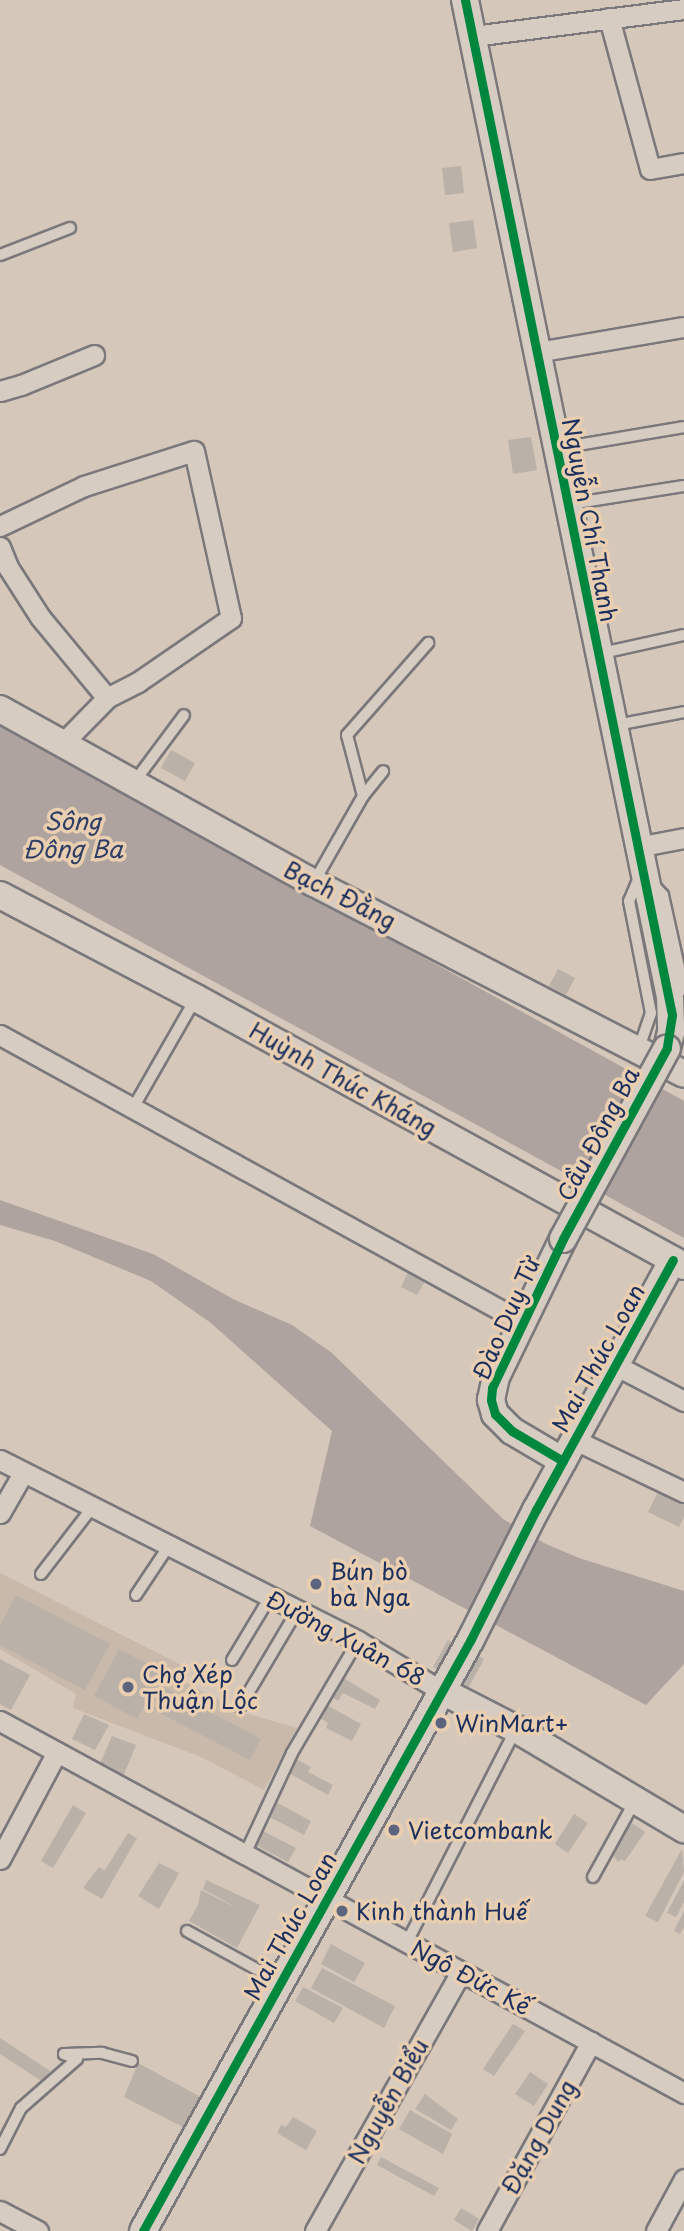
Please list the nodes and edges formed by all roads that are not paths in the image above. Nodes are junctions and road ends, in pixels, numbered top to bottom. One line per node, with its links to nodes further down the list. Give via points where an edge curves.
1 (465, 0): 4 (street, Nguyễn Chí Thanh)
2 (684, 9): 3 (street)
3 (609, 18): 4 (street); 5 (street, via 650,169)
4 (472, 36): 9 (street, Nguyễn Chí Thanh)
5 (684, 163)
6 (70, 228): 7 (lane)
7 (0, 255)
8 (684, 327): 9 (street)
9 (537, 352): 13 (street, Nguyễn Chí Thanh)
10 (94, 355): 11 (street)
11 (0, 391)
12 (684, 427): 13 (lane)
13 (556, 449): 15 (street, Nguyễn Chí Thanh)
14 (684, 486): 15 (lane)
15 (567, 504): 20 (street, Nguyễn Chí Thanh)
16 (0, 526): 21 (street, via 84,486 194,451 231,618)
17 (0, 547): 21 (street, via 40,617)
18 (684, 635): 20 (lane)
19 (428, 643): 29 (lane, via 347,735)
20 (598, 654): 25 (street, Nguyễn Chí Thanh)
21 (107, 698): 26 (street)
22 (0, 709): 26 (street, Bạch Đằng)
23 (684, 712): 25 (lane)
24 (184, 715): 28 (lane)
25 (612, 725): 31 (street, Nguyễn Chí Thanh)
26 (62, 744): 28 (street, Bạch Đằng)
27 (383, 771): 29 (lane)
28 (133, 784): 32 (street, Bạch Đằng)
29 (363, 796): 32 (lane)
30 (684, 838): 31 (street)
31 (639, 860): 34 (lane, via 663,895); 37 (lane, via 629,901 651,1013); 38 (street, Nguyễn Chí Thanh, via 670,998)
32 (313, 883): 37 (street, Bạch Đằng)
33 (0, 895): 35 (street, Huỳnh Thúc Kháng)
34 (684, 989)
35 (196, 998): 39 (lane); 41 (street, Huỳnh Thúc Kháng)
36 (0, 1035): 39 (street, Đào Duy Từ)
37 (639, 1048): 38 (street, Bạch Đằng)
38 (679, 1063): 40 (street, Cầu Đông Ba, bridge)
39 (133, 1108): 42 (street, Đào Duy Từ)
40 (563, 1239): 42 (street, Đào Duy Từ)
41 (679, 1263): 43 (street, Mai Thúc Loan)
42 (522, 1322): 45 (street, Đào Duy Từ, via 496,1377 491,1400 495,1414 512,1431)
43 (615, 1365): 44 (street); 45 (street, Mai Thúc Loan)
44 (684, 1401)
45 (569, 1450): 48 (street); 58 (street, Mai Thúc Loan)
46 (0, 1460): 47 (street, Đường Xuân 68)
47 (23, 1473): 49 (street, Đường Xuân 68); 50 (street)
48 (684, 1492)
49 (91, 1509): 51 (street, Đường Xuân 68); 52 (lane)
50 (0, 1513)
51 (168, 1547): 53 (lane); 54 (street, Đường Xuân 68)
52 (41, 1574)
53 (136, 1595)
54 (270, 1597): 55 (street, Đường Xuân 68); 57 (lane)
55 (297, 1611): 56 (street, Đường Xuân 68); 59 (lane)
56 (358, 1641): 58 (street, Đường Xuân 68); 65 (lane, via 292,1752)
57 (232, 1660)
58 (442, 1691): 61 (street, Đường Xuân 68); 68 (street, Mai Thúc Loan)
59 (240, 1707)
60 (0, 1721): 62 (street, Ngô Đức Kế)
61 (516, 1728): 63 (street, Đường Xuân 68); 70 (lane)
62 (57, 1752): 65 (street, Ngô Đức Kế); 66 (street)
63 (635, 1801): 64 (street, Đường Xuân 68); 67 (lane)
64 (684, 1829)
65 (245, 1854): 68 (street, Ngô Đức Kế)
66 (0, 1859)
67 (593, 1877)
68 (327, 1899): 70 (street, Ngô Đức Kế); 72 (street, Mai Thúc Loan)
69 (187, 1931): 72 (lane)
70 (407, 1942): 71 (street, Ngô Đức Kế)
71 (461, 1972): 73 (street, Ngô Đức Kế); 81 (street, Nguyễn Biểu)
72 (280, 1982): 80 (street, Mai Thúc Loan)
73 (591, 2042): 75 (street, Ngô Đức Kế); 82 (street, Đặng Dung)
74 (131, 2061): 76 (lane, via 102,2053 64,2054 77,2059 21,2108)
75 (684, 2093)
76 (0, 2149)
77 (684, 2179): 83 (street)
78 (0, 2211): 79 (street)
79 (38, 2231)
80 (143, 2231)
81 (315, 2231)
82 (487, 2231)
83 (656, 2231)

